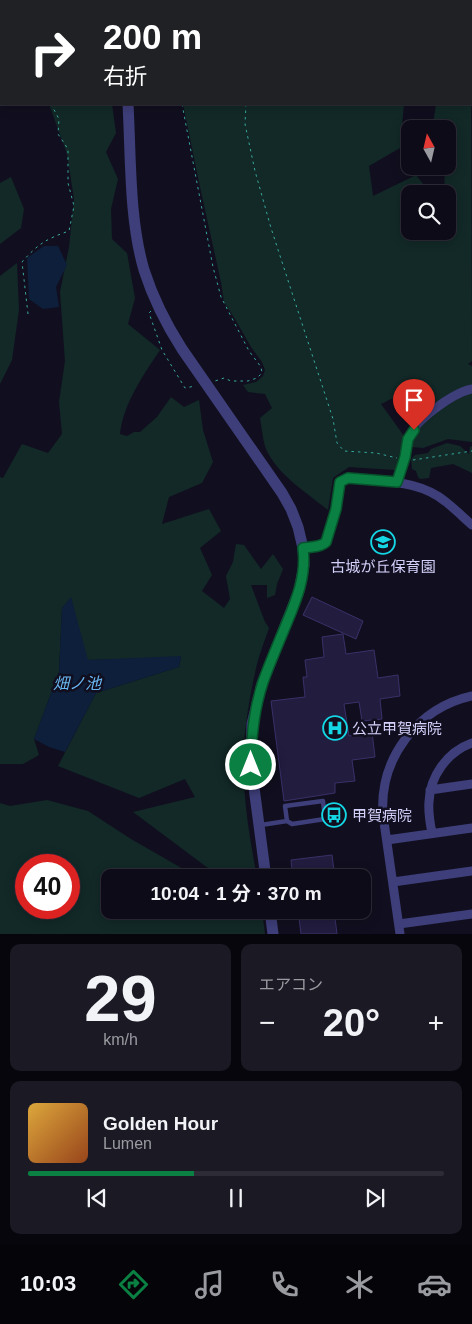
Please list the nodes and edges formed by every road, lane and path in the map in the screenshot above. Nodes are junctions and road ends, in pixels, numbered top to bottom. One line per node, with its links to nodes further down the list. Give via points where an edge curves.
1 (52, 105): 6 (path, via 58,118 58,134 68,149 68,183 74,206 69,231 50,237 22,262)
2 (128, 105): 5 (street, via 136,236)
3 (182, 105): 7 (path, via 212,267 221,297 249,351 262,367 257,378 248,381 224,378)
4 (246, 105): 11 (path, via 245,124 255,171 333,419 337,443 344,451)
5 (158, 307): 8 (path, via 149,312 162,350 185,388); 14 (street, via 197,373 282,493 296,522)
6 (28, 314)
7 (212, 381)
8 (195, 386)
9 (472, 389): 11 (street, via 446,401 420,421 408,439)
10 (472, 451): 11 (path, via 411,461)
11 (404, 459): 12 (street)
12 (397, 482): 13 (street, via 446,501); 14 (street, via 348,478 340,482 326,542)
13 (472, 525)
14 (303, 548): 20 (street, via 304,565 299,591 262,684 252,724 251,765)
15 (472, 696): 23 (street, via 426,717 414,728 392,760 383,796)
16 (472, 743): 18 (street, via 448,758)
17 (472, 784): 18 (street)
18 (430, 790): 22 (street, via 428,804)
19 (287, 821): 19 (lane, via 286,806 323,801 326,819 292,824); 20 (lane)
20 (259, 826): 24 (street)
21 (472, 828): 22 (street)
22 (432, 833): 23 (street)
23 (387, 840): 26 (street)
24 (265, 869)
25 (472, 871): 26 (street)
26 (393, 882): 29 (street)
27 (472, 914): 29 (street)
28 (271, 919): 30 (street)
29 (399, 929)
30 (273, 934)

